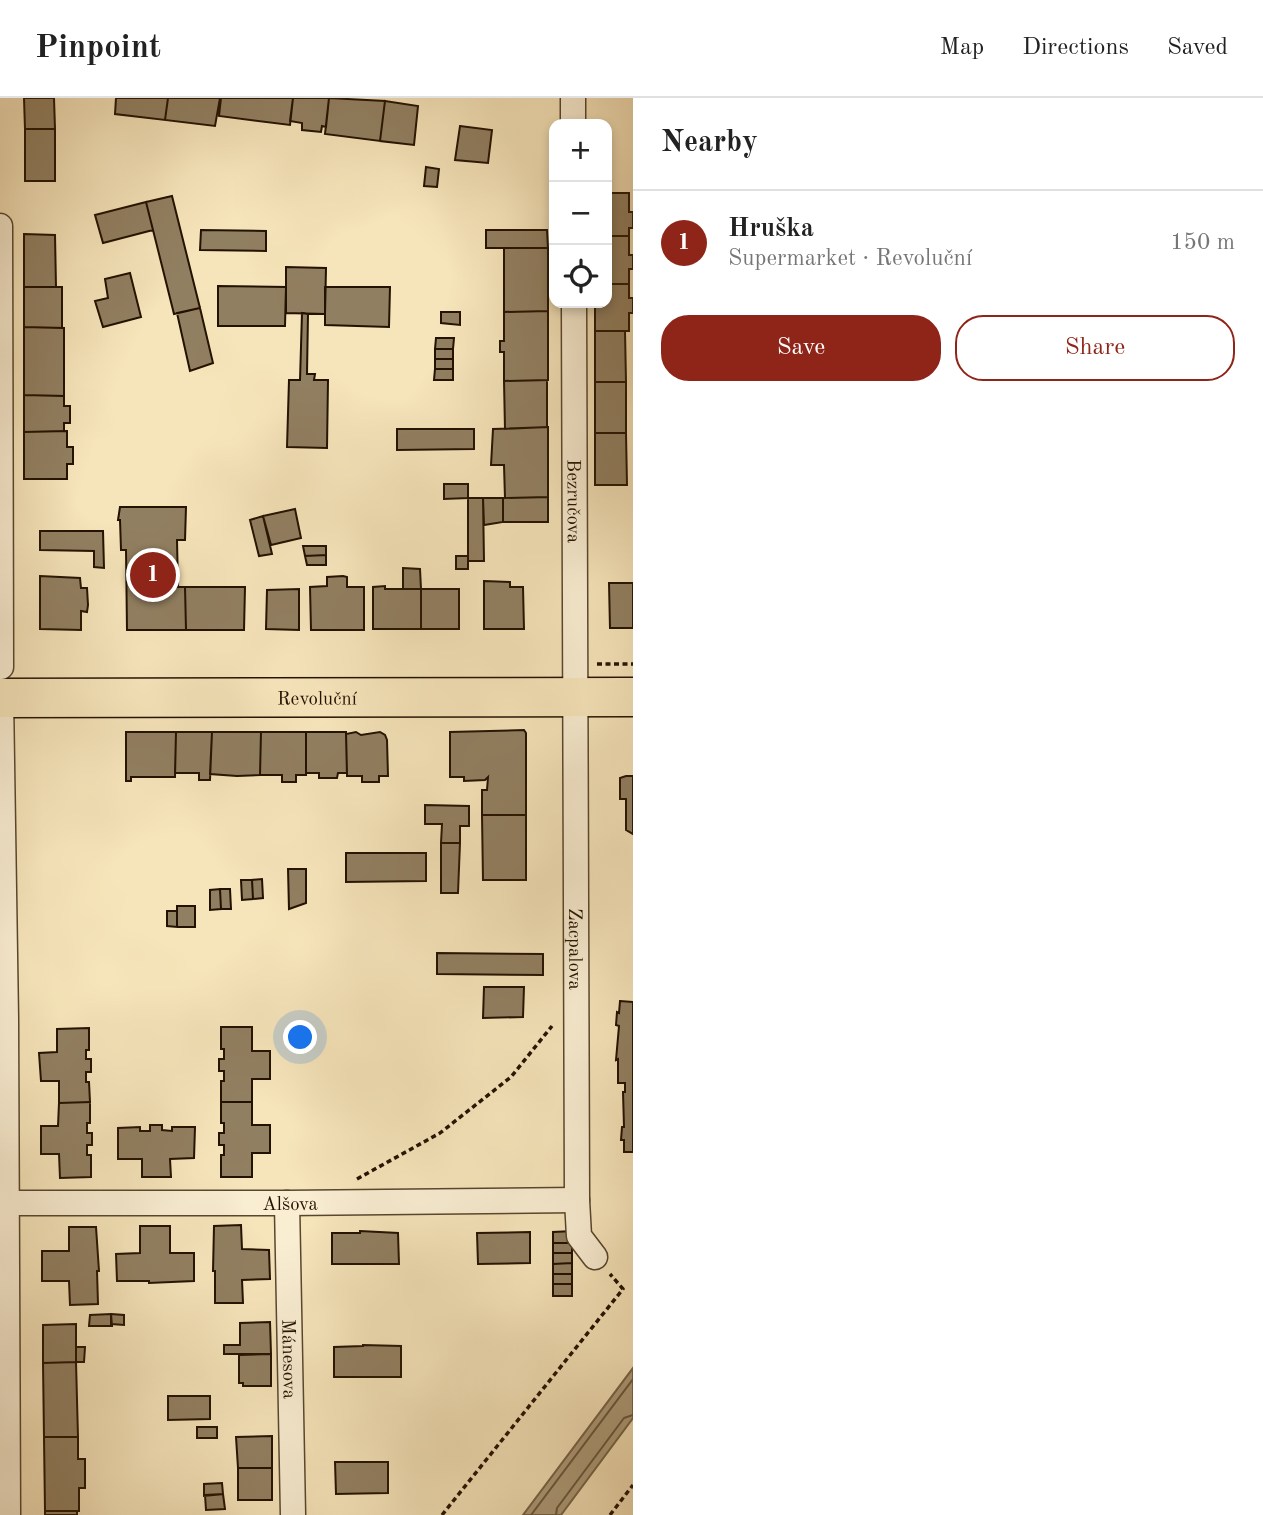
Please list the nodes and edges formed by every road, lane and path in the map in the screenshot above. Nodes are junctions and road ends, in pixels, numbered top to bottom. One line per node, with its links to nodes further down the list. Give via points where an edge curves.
1 (573, 98): 2 (street)
2 (573, 119)
3 (0, 226): 5 (street)
4 (574, 308): 10 (street, Bezručova)
5 (0, 454): 8 (street)
6 (614, 663): 7 (path)
7 (633, 664)
8 (1, 688): 10 (main road, Revoluční); 14 (street)
9 (633, 696): 10 (main road, Revoluční)
10 (575, 698): 11 (street, Zacpalova)
11 (576, 997): 12 (path, via 511,1077 440,1133); 13 (street, Zacpalova)
12 (355, 1180)
13 (577, 1200): 15 (street, Alšova); 16 (street, Zacpalova, via 579,1236)
14 (5, 1203): 15 (street, Alšova); 18 (street)
15 (287, 1203): 19 (street, Mánesova)
16 (595, 1257): 20 (path, via 623,1289)
17 (633, 1485): 21 (path)
18 (8, 1515)
19 (293, 1515)
20 (442, 1515)
21 (610, 1515)

